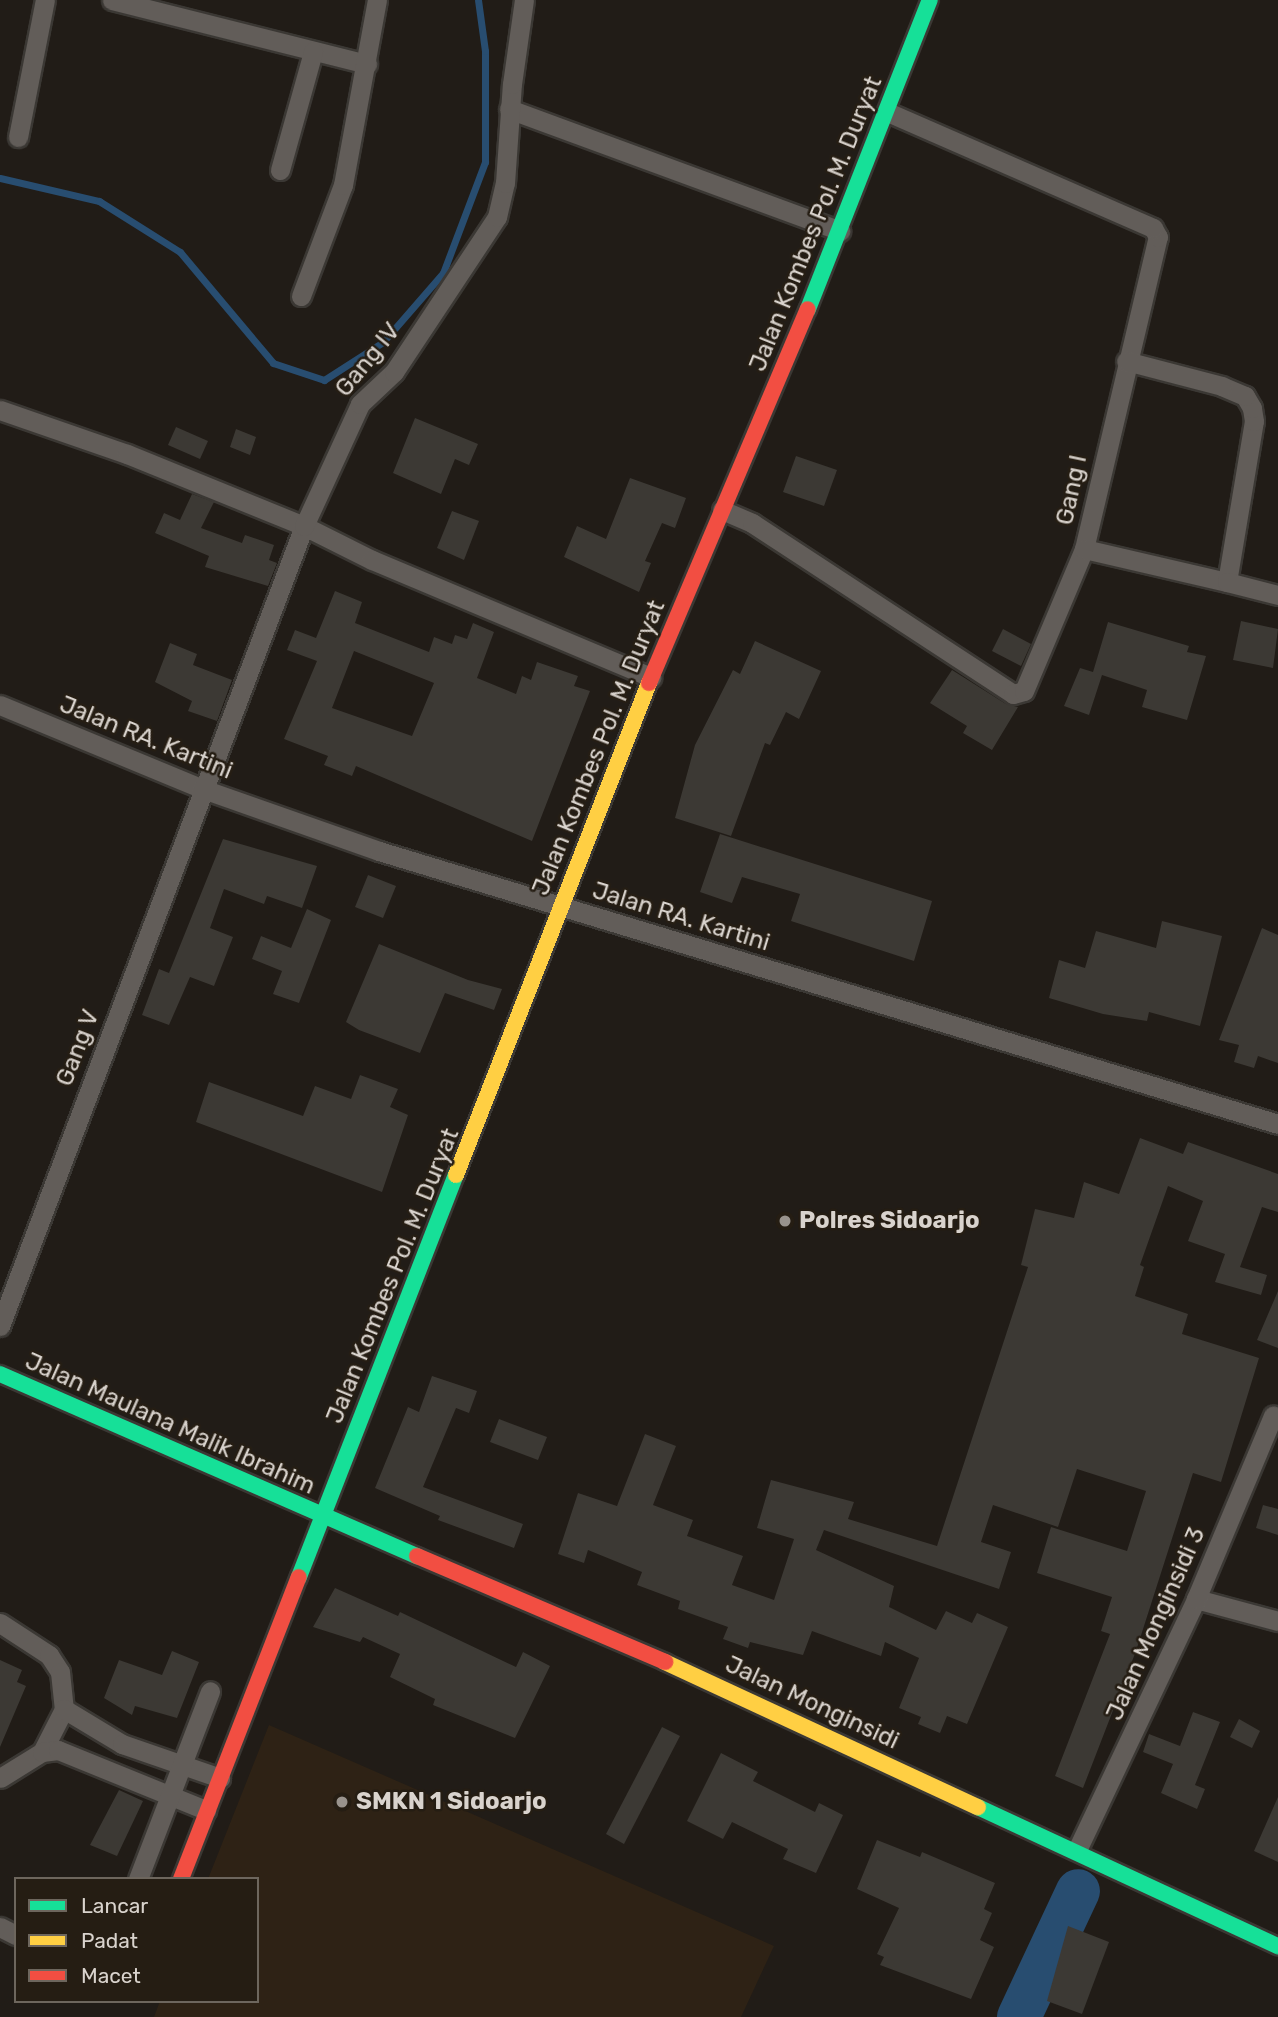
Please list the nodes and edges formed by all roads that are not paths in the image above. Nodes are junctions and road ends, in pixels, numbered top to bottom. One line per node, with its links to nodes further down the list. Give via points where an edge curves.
1 (45, 0): 10 (street)
2 (112, 0): 6 (street)
3 (377, 0): 7 (street)
4 (524, 0): 8 (street, Gang IV)
5 (930, 0): 9 (street, Jalan Kombes Pol. M. Duryat)
6 (313, 52): 7 (street); 11 (street)
7 (367, 64): 13 (street, via 343,185)
8 (509, 109): 12 (street); 17 (street, Gang IV, via 505,183 490,231 394,372 360,404)
9 (887, 111): 12 (street, Jalan Kombes Pol. M. Duryat); 14 (street, Gang I, via 1153,228 1157,237)
10 (18, 137)
11 (280, 170)
12 (840, 231): 16 (street, Jalan Kombes Pol. M. Duryat)
13 (301, 296)
14 (1126, 361): 18 (street, Gang I); 19 (street, via 1222,386 1245,396 1252,408 1254,421)
15 (0, 410): 17 (street, via 127,454)
16 (722, 510): 18 (street, Gang I, via 752,523 1013,694 1024,691); 21 (street, Jalan Kombes Pol. M. Duryat)
17 (304, 526): 21 (street, via 372,560); 23 (street, Gang IV)
18 (1084, 549): 19 (street)
19 (1227, 582): 20 (street)
20 (1278, 595)
21 (651, 677): 24 (street, Jalan Kombes Pol. M. Duryat)
22 (0, 705): 23 (street, Jalan RA. Kartini)
23 (203, 789): 24 (street, Jalan RA. Kartini, via 379,851); 26 (street, Gang V)
24 (560, 906): 25 (street, Jalan RA. Kartini); 29 (street, Jalan Kombes Pol. M. Duryat, via 470,1147)
25 (1278, 1124)
26 (0, 1325)
27 (0, 1374): 29 (street, Jalan Maulana Malik Ibrahim)
28 (1273, 1416): 30 (street, Jalan Monginsidi 3)
29 (321, 1516): 37 (street, Jalan Kombes Pol. M. Duryat); 41 (street, Jalan Monginsidi, via 629,1645)
30 (1196, 1599): 31 (street); 41 (street, Jalan Monginsidi 3)
31 (1278, 1621)
32 (0, 1623): 34 (street, via 49,1655 60,1672)
33 (210, 1691): 36 (street)
34 (64, 1709): 35 (street); 36 (street, via 122,1744)
35 (42, 1752): 38 (street); 39 (street, via 58,1750)
36 (183, 1763): 37 (street); 39 (street)
37 (220, 1777): 40 (street, Jalan Kombes Pol. M. Duryat)
38 (0, 1778)
39 (168, 1795): 40 (street); 42 (street)
40 (206, 1810): 43 (street, Jalan Kombes Pol. M. Duryat)
41 (1077, 1850): 44 (street, Jalan Monginsidi)
42 (139, 1877)
43 (181, 1877)
44 (1278, 1946)

